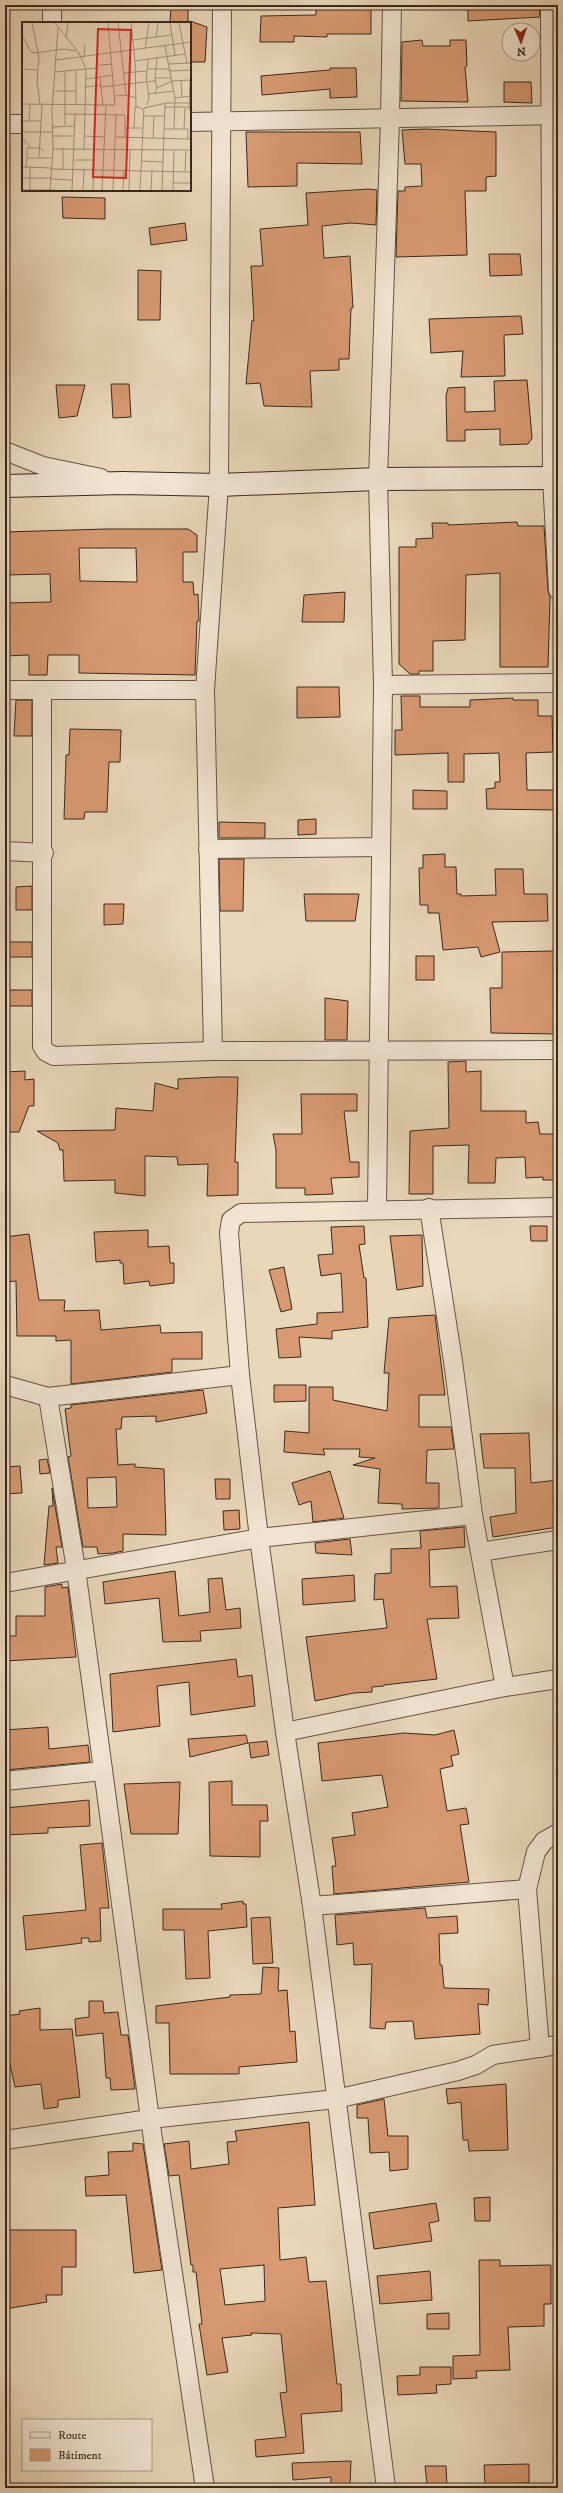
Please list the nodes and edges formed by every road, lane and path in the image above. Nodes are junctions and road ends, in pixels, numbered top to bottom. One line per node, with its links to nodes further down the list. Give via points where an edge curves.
1 (52, 5): 5 (street)
2 (222, 5): 8 (street)
3 (392, 5): 7 (street)
4 (550, 5): 6 (street)
5 (52, 22)
6 (555, 115): 7 (street); 12 (street)
7 (390, 119): 8 (street); 15 (street)
8 (222, 121): 9 (street); 17 (street)
9 (191, 122)
10 (5, 124): 11 (street)
11 (22, 124)
12 (555, 284): 14 (street)
13 (5, 451): 16 (street, via 43,466)
14 (555, 478): 15 (street); 19 (street)
15 (378, 479): 17 (street); 21 (street)
16 (123, 483): 17 (street); 18 (street)
17 (219, 485): 23 (street)
18 (5, 486)
19 (558, 590)
20 (558, 683): 21 (street)
21 (383, 685): 25 (street)
22 (5, 690): 24 (street)
23 (204, 690): 24 (street); 26 (street)
24 (42, 691): 28 (street)
25 (381, 847): 26 (street); 31 (street)
26 (208, 849): 30 (street)
27 (5, 851): 28 (street)
28 (44, 853): 30 (street, via 42,1046 46,1052 54,1056)
29 (558, 1050): 31 (street)
30 (213, 1051): 31 (street)
31 (379, 1052): 34 (street)
32 (558, 1207): 33 (street)
33 (429, 1208): 34 (street); 38 (street, via 453,1361)
34 (377, 1209): 35 (street, via 241,1213 231,1220 229,1233)
35 (240, 1375): 37 (street); 39 (street)
36 (5, 1385): 37 (street)
37 (48, 1397): 42 (street)
38 (473, 1515): 39 (street); 41 (street)
39 (259, 1538): 42 (street); 46 (street)
40 (558, 1540): 41 (street)
41 (480, 1552): 45 (street)
42 (76, 1569): 43 (street); 47 (street)
43 (5, 1583)
44 (558, 1679): 45 (street)
45 (505, 1687): 46 (street)
46 (284, 1732): 51 (street)
47 (103, 1771): 48 (street); 55 (street)
48 (5, 1781)
49 (558, 1833): 50 (street, via 544,1841 536,1852)
50 (526, 1889): 51 (street); 53 (street)
51 (312, 1906): 54 (street)
52 (558, 2045): 53 (street)
53 (540, 2048): 54 (street, via 493,2055 476,2065 458,2071)
54 (336, 2099): 55 (street); 58 (street)
55 (150, 2119): 56 (street); 57 (street)
56 (5, 2140)
57 (205, 2488)
58 (386, 2488)

